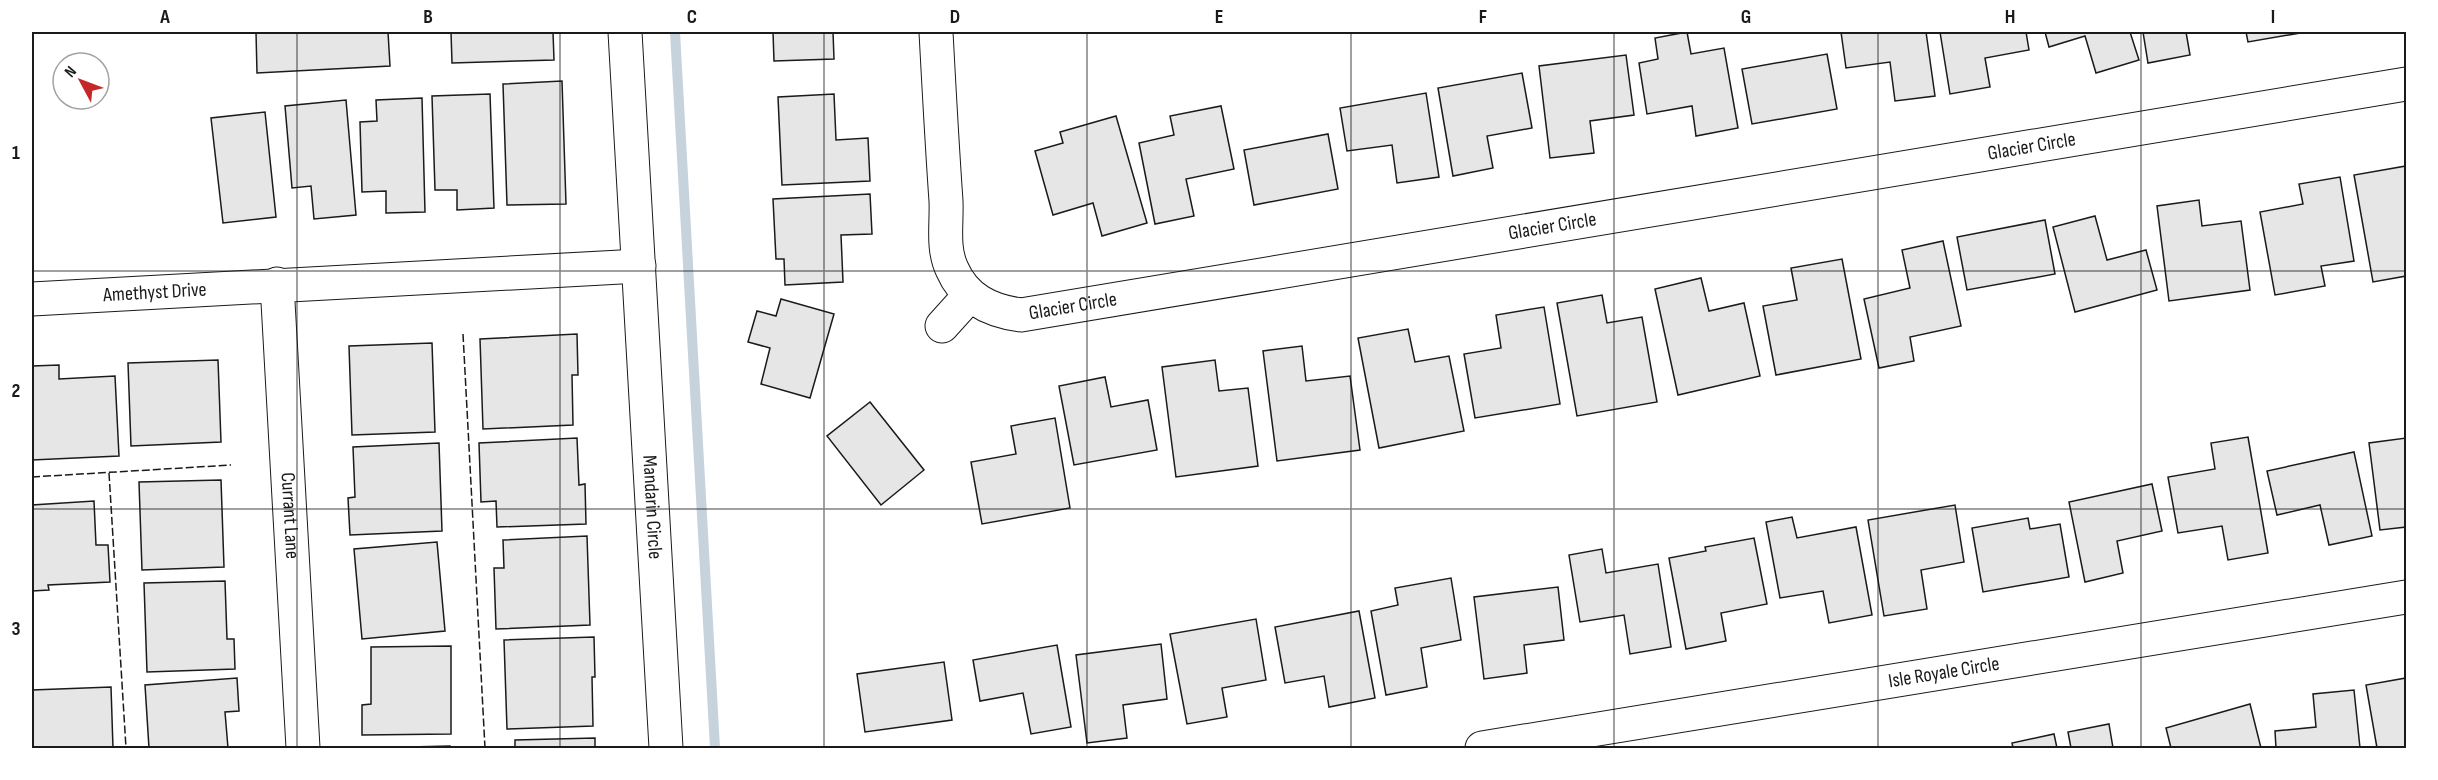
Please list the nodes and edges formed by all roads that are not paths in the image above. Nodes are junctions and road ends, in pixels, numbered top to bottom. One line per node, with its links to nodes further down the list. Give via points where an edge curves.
1 (625, 32): 4 (street, Mandarin Circle)
2 (936, 32): 6 (street, Glacier Circle, via 946,252 952,270)
3 (2406, 84): 6 (street, Glacier Circle, via 1021,315 999,312)
4 (639, 266): 5 (street); 11 (street, Mandarin Circle)
5 (278, 284): 7 (street, Amethyst Drive); 10 (street, Currant Lane)
6 (970, 294): 8 (street)
7 (32, 299)
8 (942, 326)
9 (2406, 597): 12 (street, Isle Royale Circle)
10 (303, 748)
11 (666, 748)
12 (1482, 748)

